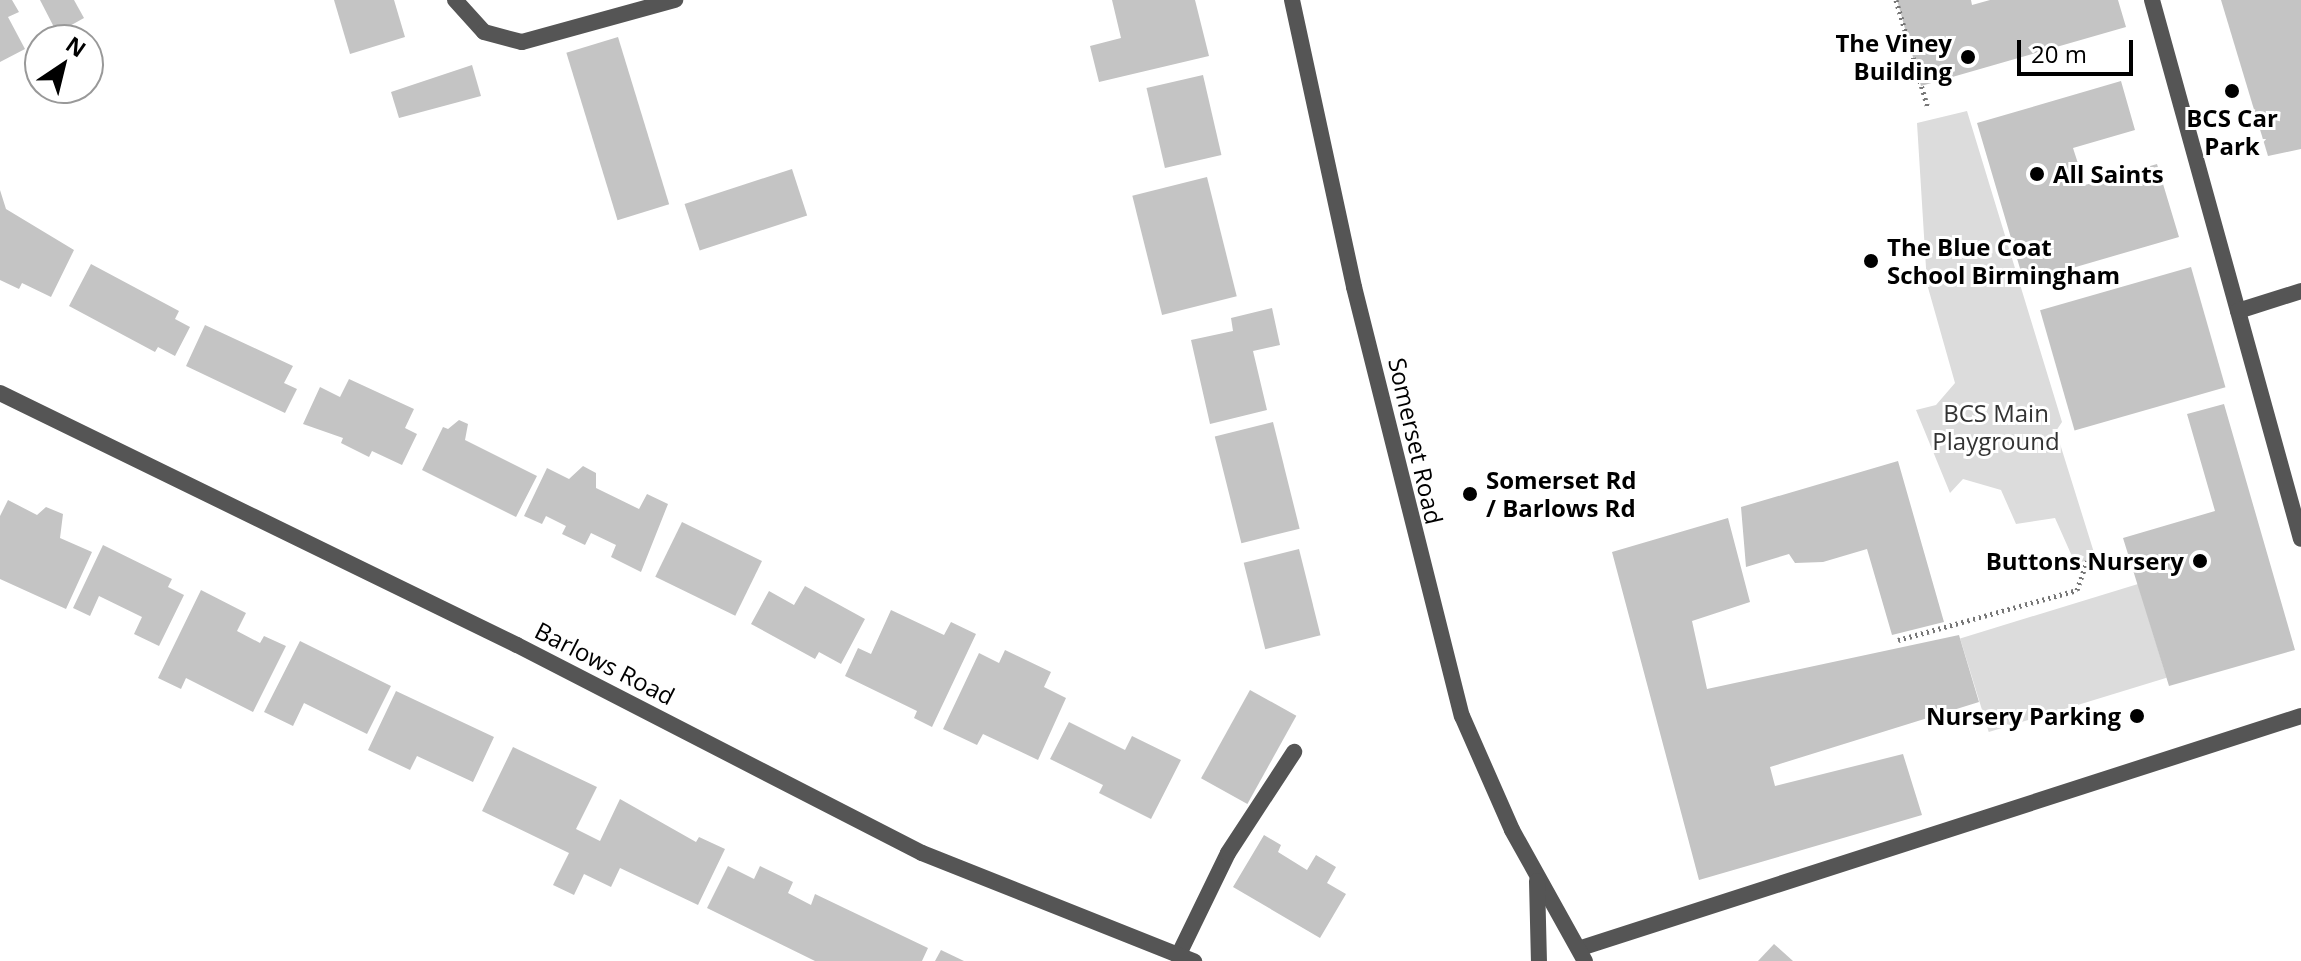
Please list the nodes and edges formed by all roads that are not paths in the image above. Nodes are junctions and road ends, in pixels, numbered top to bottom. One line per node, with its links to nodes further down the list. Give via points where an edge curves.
1 (455, 0): 2 (street, via 484,32 522,42)
2 (675, 0)
3 (1292, 0): 11 (street, Somerset Road, via 1354,287 1462,716)
4 (2152, 0): 6 (street)
5 (2301, 291): 6 (street)
6 (2238, 311): 8 (street)
7 (0, 393): 13 (street, Barlows Road, via 517,645 922,853)
8 (2301, 539)
9 (2301, 716): 12 (street)
10 (1294, 752): 13 (street, via 1228,853)
11 (1537, 879): 12 (street, Somerset Road); 14 (street, Somerset Road)
12 (1583, 954)
13 (1186, 958)
14 (1539, 961)

